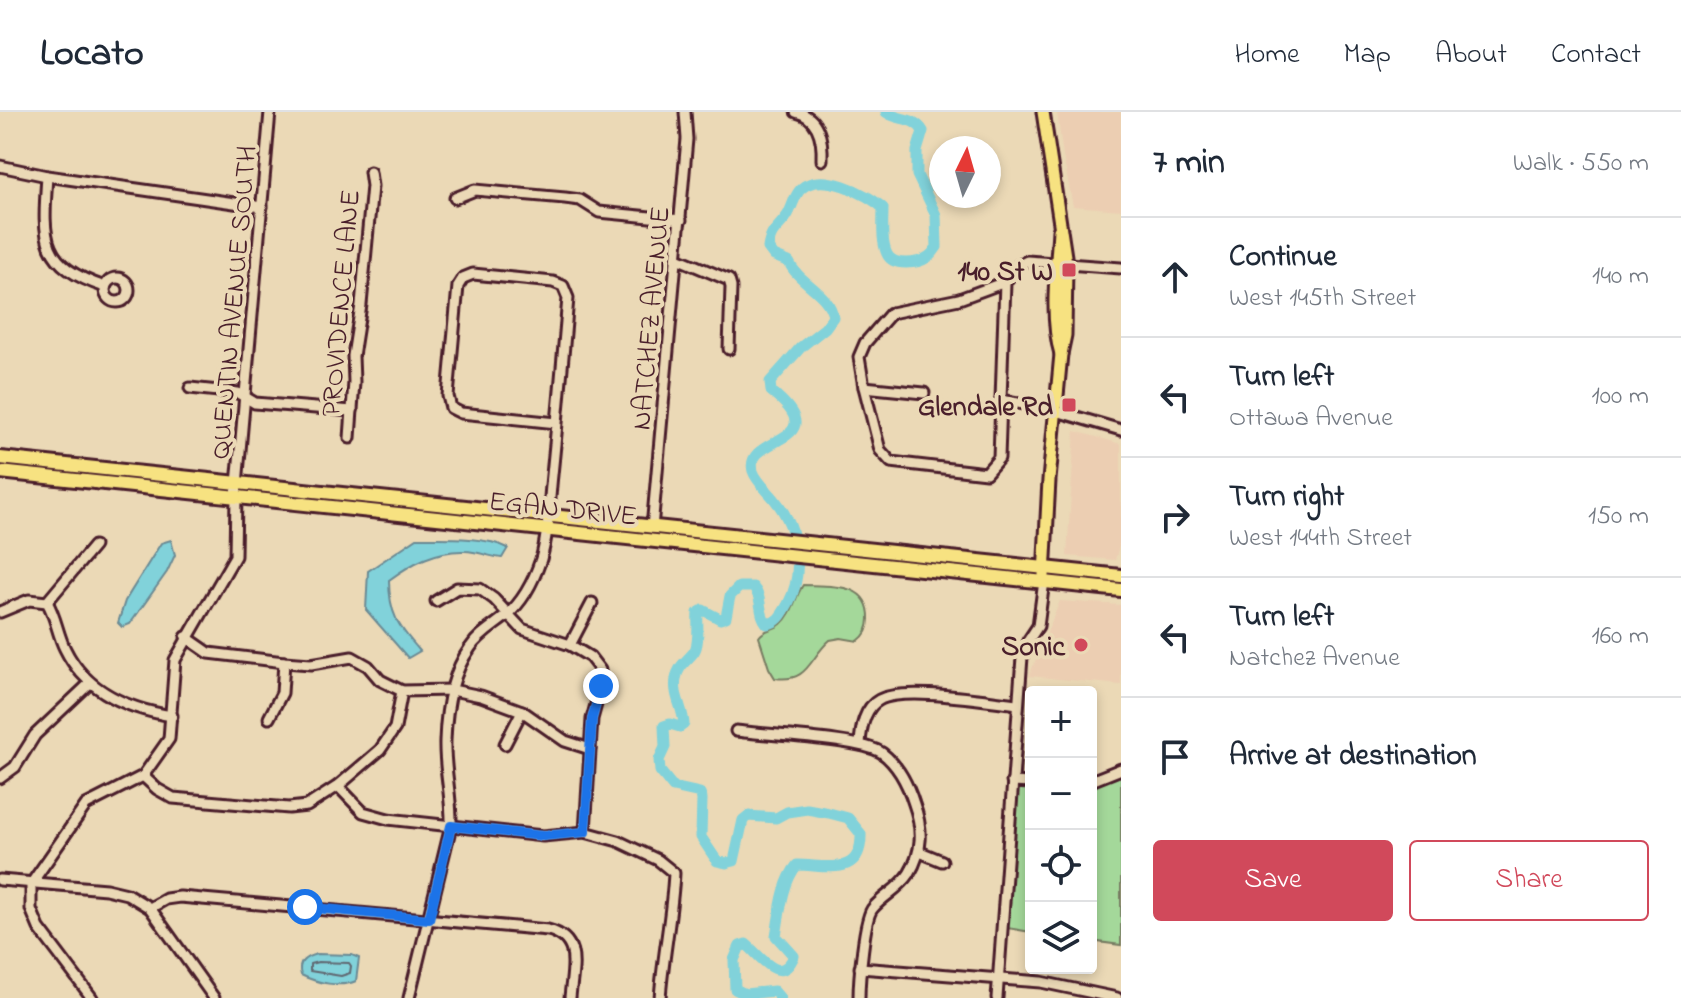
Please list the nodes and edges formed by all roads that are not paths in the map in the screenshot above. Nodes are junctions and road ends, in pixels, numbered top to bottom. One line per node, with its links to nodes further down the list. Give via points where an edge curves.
1 (270, 112): 10 (street, QUENTIN AVENUE SOUTH)
2 (685, 112): 11 (street, NATCHEZ AVENUE)
3 (796, 112): 5 (street, via 816,124)
4 (1043, 112): 13 (main road)
5 (822, 160)
6 (0, 166): 8 (street)
7 (370, 172): 23 (street, PROVIDENCE LANE)
8 (47, 176): 10 (street); 16 (street, via 44,231 51,251 74,275)
9 (455, 198): 11 (street, via 475,190 565,198 599,212)
10 (262, 207): 21 (street, QUENTIN AVENUE SOUTH)
11 (681, 220): 12 (street, NATCHEZ AVENUE)
12 (677, 258): 17 (street, via 729,280); 32 (street, NATCHEZ AVENUE)
13 (1061, 262): 14 (street); 15 (street, via 1027,261); 24 (main road)
14 (1121, 268)
15 (1005, 282): 18 (street, via 959,299 891,313 861,350); 22 (street)
16 (105, 287)
17 (729, 349)
18 (864, 387): 20 (street); 22 (street, via 880,450 891,462 986,473 999,458)
19 (190, 388): 21 (street)
20 (924, 393)
21 (245, 397): 23 (street, via 255,403); 30 (street, QUENTIN AVENUE SOUTH)
22 (1001, 400): 24 (street)
23 (352, 411): 27 (street, PROVIDENCE LANE)
24 (1056, 411): 26 (street); 34 (main road)
25 (557, 423): 25 (street, via 568,298 563,286 473,274 463,278 458,286 451,408); 31 (street)
26 (1121, 430)
27 (350, 438)
28 (0, 458): 30 (highway, EGAN DRIVE)
29 (0, 472): 30 (highway, EGAN DRIVE)
30 (237, 490): 31 (highway, EGAN DRIVE); 42 (street, QUENTIN AVENUE SOUTH, via 235,556)
31 (547, 524): 32 (highway, EGAN DRIVE); 34 (highway, EGAN DRIVE); 41 (street, via 533,582)
32 (652, 528): 34 (highway, EGAN DRIVE)
33 (94, 546): 38 (street)
34 (1044, 575): 35 (highway, EGAN DRIVE); 36 (highway, EGAN DRIVE); 48 (street, via 1038,626 1022,657)
35 (1121, 576)
36 (1121, 590)
37 (436, 601): 41 (street, via 457,588 473,587)
38 (47, 602): 40 (street, via 29,600); 45 (street, via 65,649)
39 (592, 603): 43 (street)
40 (0, 612)
41 (508, 614): 43 (street, via 529,634); 46 (street, via 471,646)
42 (186, 637): 44 (street, via 209,653); 50 (street, QUENTIN AVENUE SOUTH, via 175,660)
43 (570, 645): 55 (street, via 600,670)
44 (284, 662): 47 (street, via 352,657); 51 (street, via 282,693)
45 (89, 684): 50 (street, via 139,710); 58 (street, via 35,735 15,767)
46 (452, 690): 47 (street); 49 (street); 63 (street, via 445,740)
47 (402, 691): 62 (street, via 395,728 380,750)
48 (1018, 704): 54 (street, via 898,693 877,700 866,714); 60 (street)
49 (522, 711): 53 (street); 55 (street, via 565,741)
50 (172, 716): 57 (street, QUENTIN AVENUE SOUTH, via 169,739)
51 (269, 718)
52 (736, 731): 54 (street)
53 (505, 744)
54 (860, 744): 65 (street, via 881,752 899,771 921,824)
55 (590, 749): 64 (street)
56 (1121, 769): 59 (street)
57 (143, 776): 62 (street, via 173,798 289,808 307,806); 68 (street, via 86,805)
58 (0, 778)
59 (1097, 779)
60 (1012, 782): 61 (street); 72 (street)
61 (1025, 783)
62 (338, 786): 63 (street, via 363,812)
63 (451, 826): 64 (street, via 543,836); 70 (street)
64 (585, 832): 77 (street, via 618,841 674,873)
65 (920, 852): 66 (street); 71 (street, via 908,877 870,910)
66 (942, 861)
67 (0, 880): 68 (street)
68 (31, 884): 69 (street, via 106,889); 73 (street, via 31,909 39,928)
69 (150, 908): 70 (street, via 180,897); 74 (street)
70 (429, 919): 75 (street); 76 (street, via 559,933 573,952)
71 (860, 968): 72 (street); 78 (street)
72 (998, 978): 79 (street); 80 (street)
73 (92, 998)
74 (214, 998)
75 (409, 998)
76 (570, 998)
77 (660, 998)
78 (859, 998)
79 (997, 998)
80 (1117, 998)

